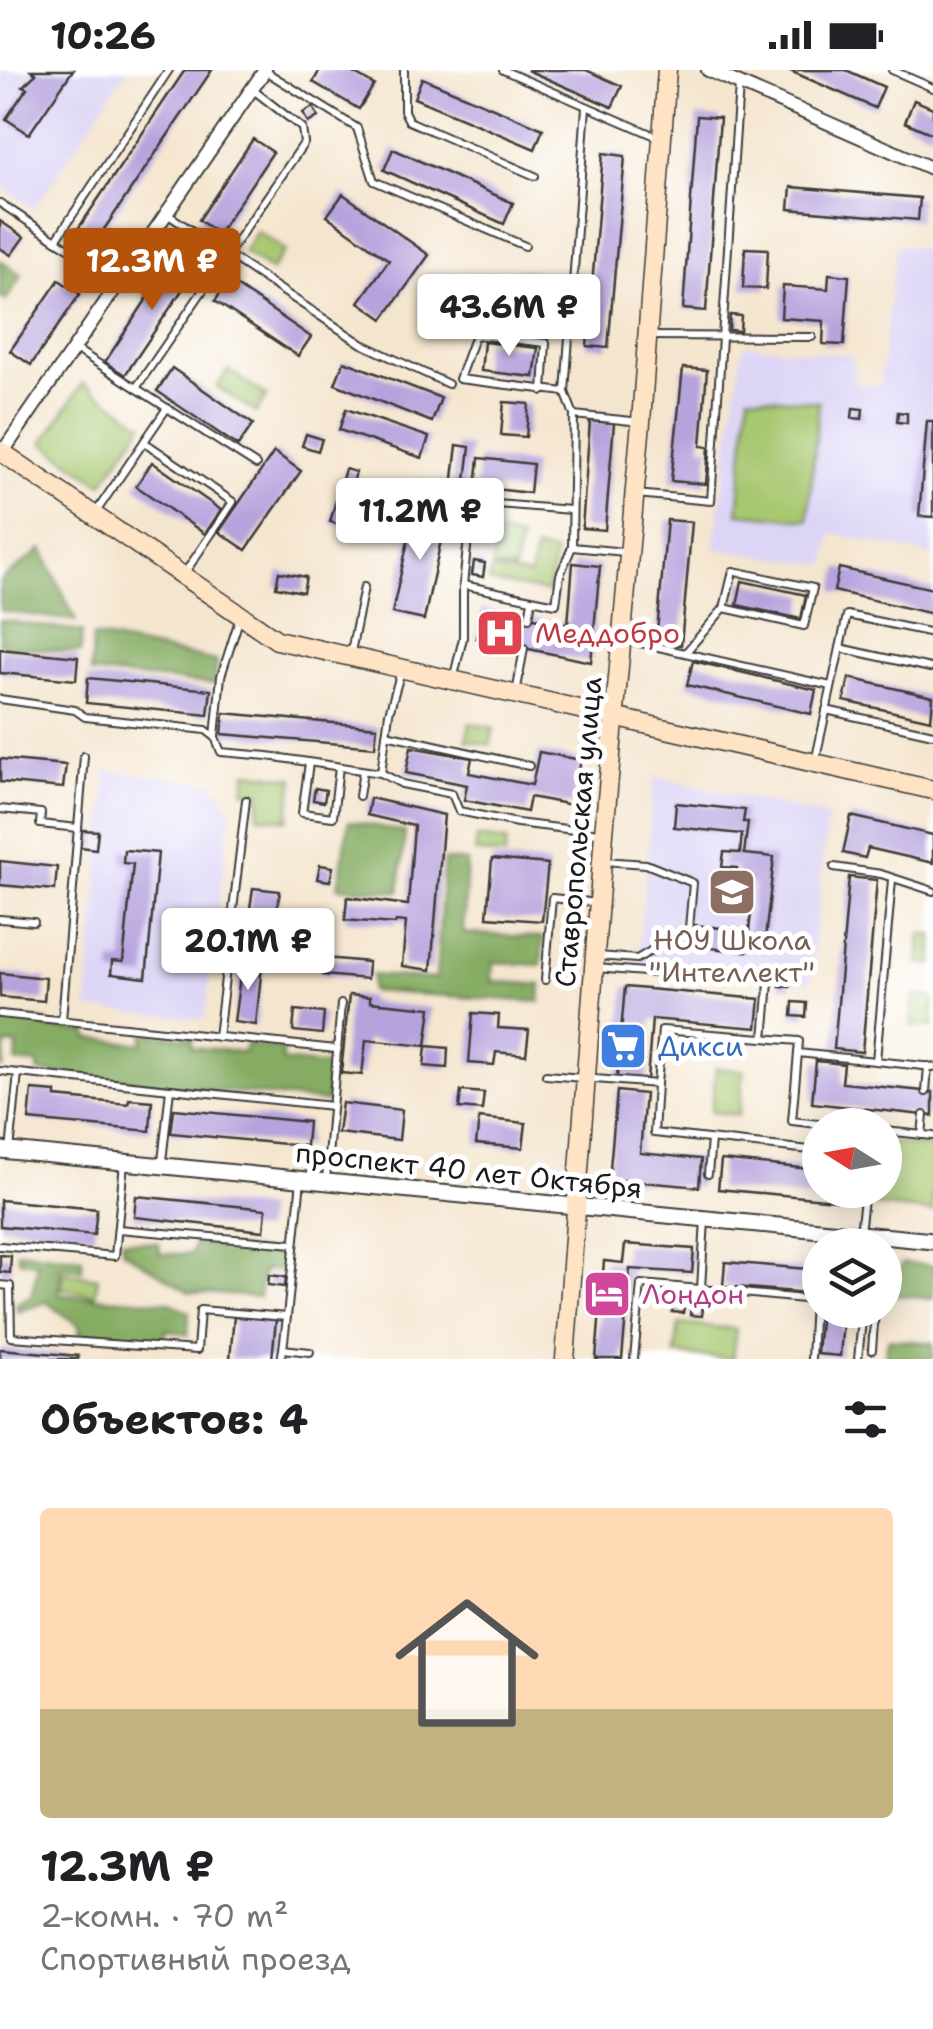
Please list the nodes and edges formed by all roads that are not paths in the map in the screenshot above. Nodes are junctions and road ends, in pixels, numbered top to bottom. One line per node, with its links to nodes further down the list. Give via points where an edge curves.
1 (169, 70): 17 (lane)
2 (264, 70): 10 (street); 18 (lane, via 358,128 374,182)
3 (404, 70): 14 (lane, via 409,120)
4 (502, 70): 11 (lane)
5 (667, 70): 12 (main road, Ставропольская улица)
6 (708, 70): 8 (street)
7 (892, 70): 9 (lane)
8 (739, 84): 13 (street); 23 (lane)
9 (933, 88)
10 (252, 89): 16 (street); 19 (lane, via 302,128 304,143)
11 (586, 107): 12 (lane); 28 (lane)
12 (661, 138): 21 (main road, Ставропольская улица)
13 (933, 169)
14 (535, 176)
15 (0, 202): 17 (lane)
16 (166, 214): 19 (lane); 20 (street)
17 (56, 240): 20 (lane)
18 (526, 246)
19 (227, 255): 25 (lane, via 362,344); 26 (lane)
20 (120, 281): 24 (street)
21 (647, 336): 23 (lane); 31 (main road, Ставропольская улица)
22 (812, 337): 23 (lane)
23 (724, 338): 35 (lane, via 712,501)
24 (74, 348): 26 (lane); 33 (street)
25 (448, 384)
26 (136, 388): 29 (lane)
27 (543, 391): 27 (lane, via 546,342 475,335 459,379); 28 (lane)
28 (564, 392): 30 (lane)
29 (167, 408): 32 (lane); 34 (lane)
30 (574, 416): 31 (lane); 36 (lane)
31 (642, 422): 35 (main road, Ставропольская улица)
32 (144, 442): 37 (lane); 40 (lane, via 233,502)
33 (1, 453): 37 (main road)
34 (256, 465)
35 (635, 494): 39 (main road, Ставропольская улица)
36 (571, 510): 38 (lane); 41 (lane, via 472,502)
37 (94, 516): 40 (main road)
38 (572, 547): 39 (lane); 43 (lane, via 556,604)
39 (630, 552): 48 (main road, Ставропольская улица)
40 (182, 576): 45 (main road)
41 (463, 586): 43 (lane); 55 (lane)
42 (364, 587): 52 (lane)
43 (532, 600): 46 (lane)
44 (724, 608): 44 (lane, via 732,571 814,588 804,626); 51 (lane)
45 (240, 616): 52 (main road, via 277,640); 63 (lane, via 220,676)
46 (529, 618)
47 (933, 633): 50 (lane, via 847,615)
48 (622, 638): 51 (lane); 60 (main road, Ставропольская улица)
49 (524, 648): 57 (lane)
50 (840, 648): 53 (lane); 56 (lane)
51 (686, 652): 56 (lane)
52 (350, 658): 54 (main road)
53 (930, 668)
54 (402, 669): 55 (main road); 61 (lane)
55 (453, 681): 57 (main road)
56 (832, 686): 59 (lane)
57 (516, 695): 60 (main road)
58 (0, 699): 63 (lane, via 85,717 206,730)
59 (826, 710): 62 (lane); 66 (lane)
60 (614, 718): 66 (main road); 76 (main road, Ставропольская улица)
61 (386, 734): 67 (lane); 70 (lane)
62 (933, 734)
63 (215, 737): 65 (lane, via 221,752)
64 (84, 756): 75 (lane)
65 (309, 762): 68 (lane); 68 (lane, via 302,813 333,817)
66 (814, 763): 71 (main road)
67 (529, 766)
68 (339, 768): 69 (lane)
69 (363, 771): 70 (lane); 72 (lane)
70 (382, 773): 76 (lane, via 452,794 459,811)
71 (933, 790)
72 (360, 796)
73 (246, 800): 91 (lane)
74 (0, 809): 75 (lane, via 41,813 40,824)
75 (78, 828): 90 (lane)
76 (604, 834): 77 (main road, Ставропольская улица)
77 (602, 861): 81 (main road, Ставропольская улица); 84 (lane, via 646,864 693,883 688,928 637,959)
78 (834, 868): 79 (lane)
79 (892, 880): 80 (lane); 95 (lane)
80 (933, 891)
81 (599, 903): 84 (main road, Ставропольская улица); 86 (lane, via 552,898)
82 (0, 919): 83 (lane)
83 (34, 922)
84 (595, 962): 85 (lane); 100 (main road, Ставропольская улица)
85 (657, 974)
86 (545, 980)
87 (770, 982): 92 (lane)
88 (342, 1004): 93 (lane)
89 (0, 1014): 90 (lane)
90 (62, 1020): 91 (lane)
91 (218, 1037): 93 (lane)
92 (764, 1038): 94 (lane, via 799,1040); 101 (lane, via 662,1030)
93 (336, 1049): 104 (lane)
94 (798, 1053): 95 (lane); 106 (lane, via 792,1121)
95 (876, 1061): 96 (lane)
96 (931, 1066): 103 (lane)
97 (0, 1071): 98 (lane)
98 (18, 1073): 102 (lane); 112 (lane)
99 (546, 1075): 100 (lane)
100 (586, 1078): 101 (lane); 118 (main road, Ставропольская улица)
101 (657, 1084): 110 (lane, via 654,1133)
102 (170, 1089): 104 (lane); 114 (lane)
103 (926, 1092)
104 (335, 1108): 117 (lane)
105 (924, 1115): 108 (lane)
106 (802, 1122)
107 (902, 1132): 108 (lane)
108 (922, 1134): 109 (lane)
109 (933, 1136)
110 (711, 1140): 111 (lane); 115 (lane)
111 (802, 1149)
112 (5, 1150): 113 (street, проспект 40 лет Октября)
113 (124, 1162): 114 (street, проспект 40 лет Октября); 120 (lane)
114 (162, 1165): 116 (street, проспект 40 лет Октября)
115 (708, 1174)
116 (301, 1179): 117 (street, проспект 40 лет Октября); 124 (lane)
117 (326, 1181): 118 (street, проспект 40 лет Октября)
118 (576, 1206): 119 (street, проспект 40 лет Октября); 135 (main road, Ставропольская улица)
119 (705, 1219): 121 (street, проспект 40 лет Октября); 127 (lane)
120 (118, 1229): 124 (lane); 125 (lane, via 116,1256)
121 (802, 1230)
122 (902, 1240): 123 (street, проспект 40 лет Октября)
123 (933, 1241)
124 (294, 1244): 128 (lane)
125 (0, 1246)
126 (0, 1285): 128 (lane, via 10,1286 11,1336 197,1350 200,1310)
127 (701, 1290): 136 (lane, via 641,1284); 137 (lane, via 814,1300)
128 (287, 1317): 131 (lane)
129 (861, 1328): 138 (lane)
130 (874, 1328): 132 (lane)
131 (283, 1349): 133 (lane); 134 (lane)
132 (872, 1350)
133 (310, 1352)
134 (281, 1359)
135 (566, 1359)
136 (634, 1359)
137 (811, 1359)
138 (858, 1359)

